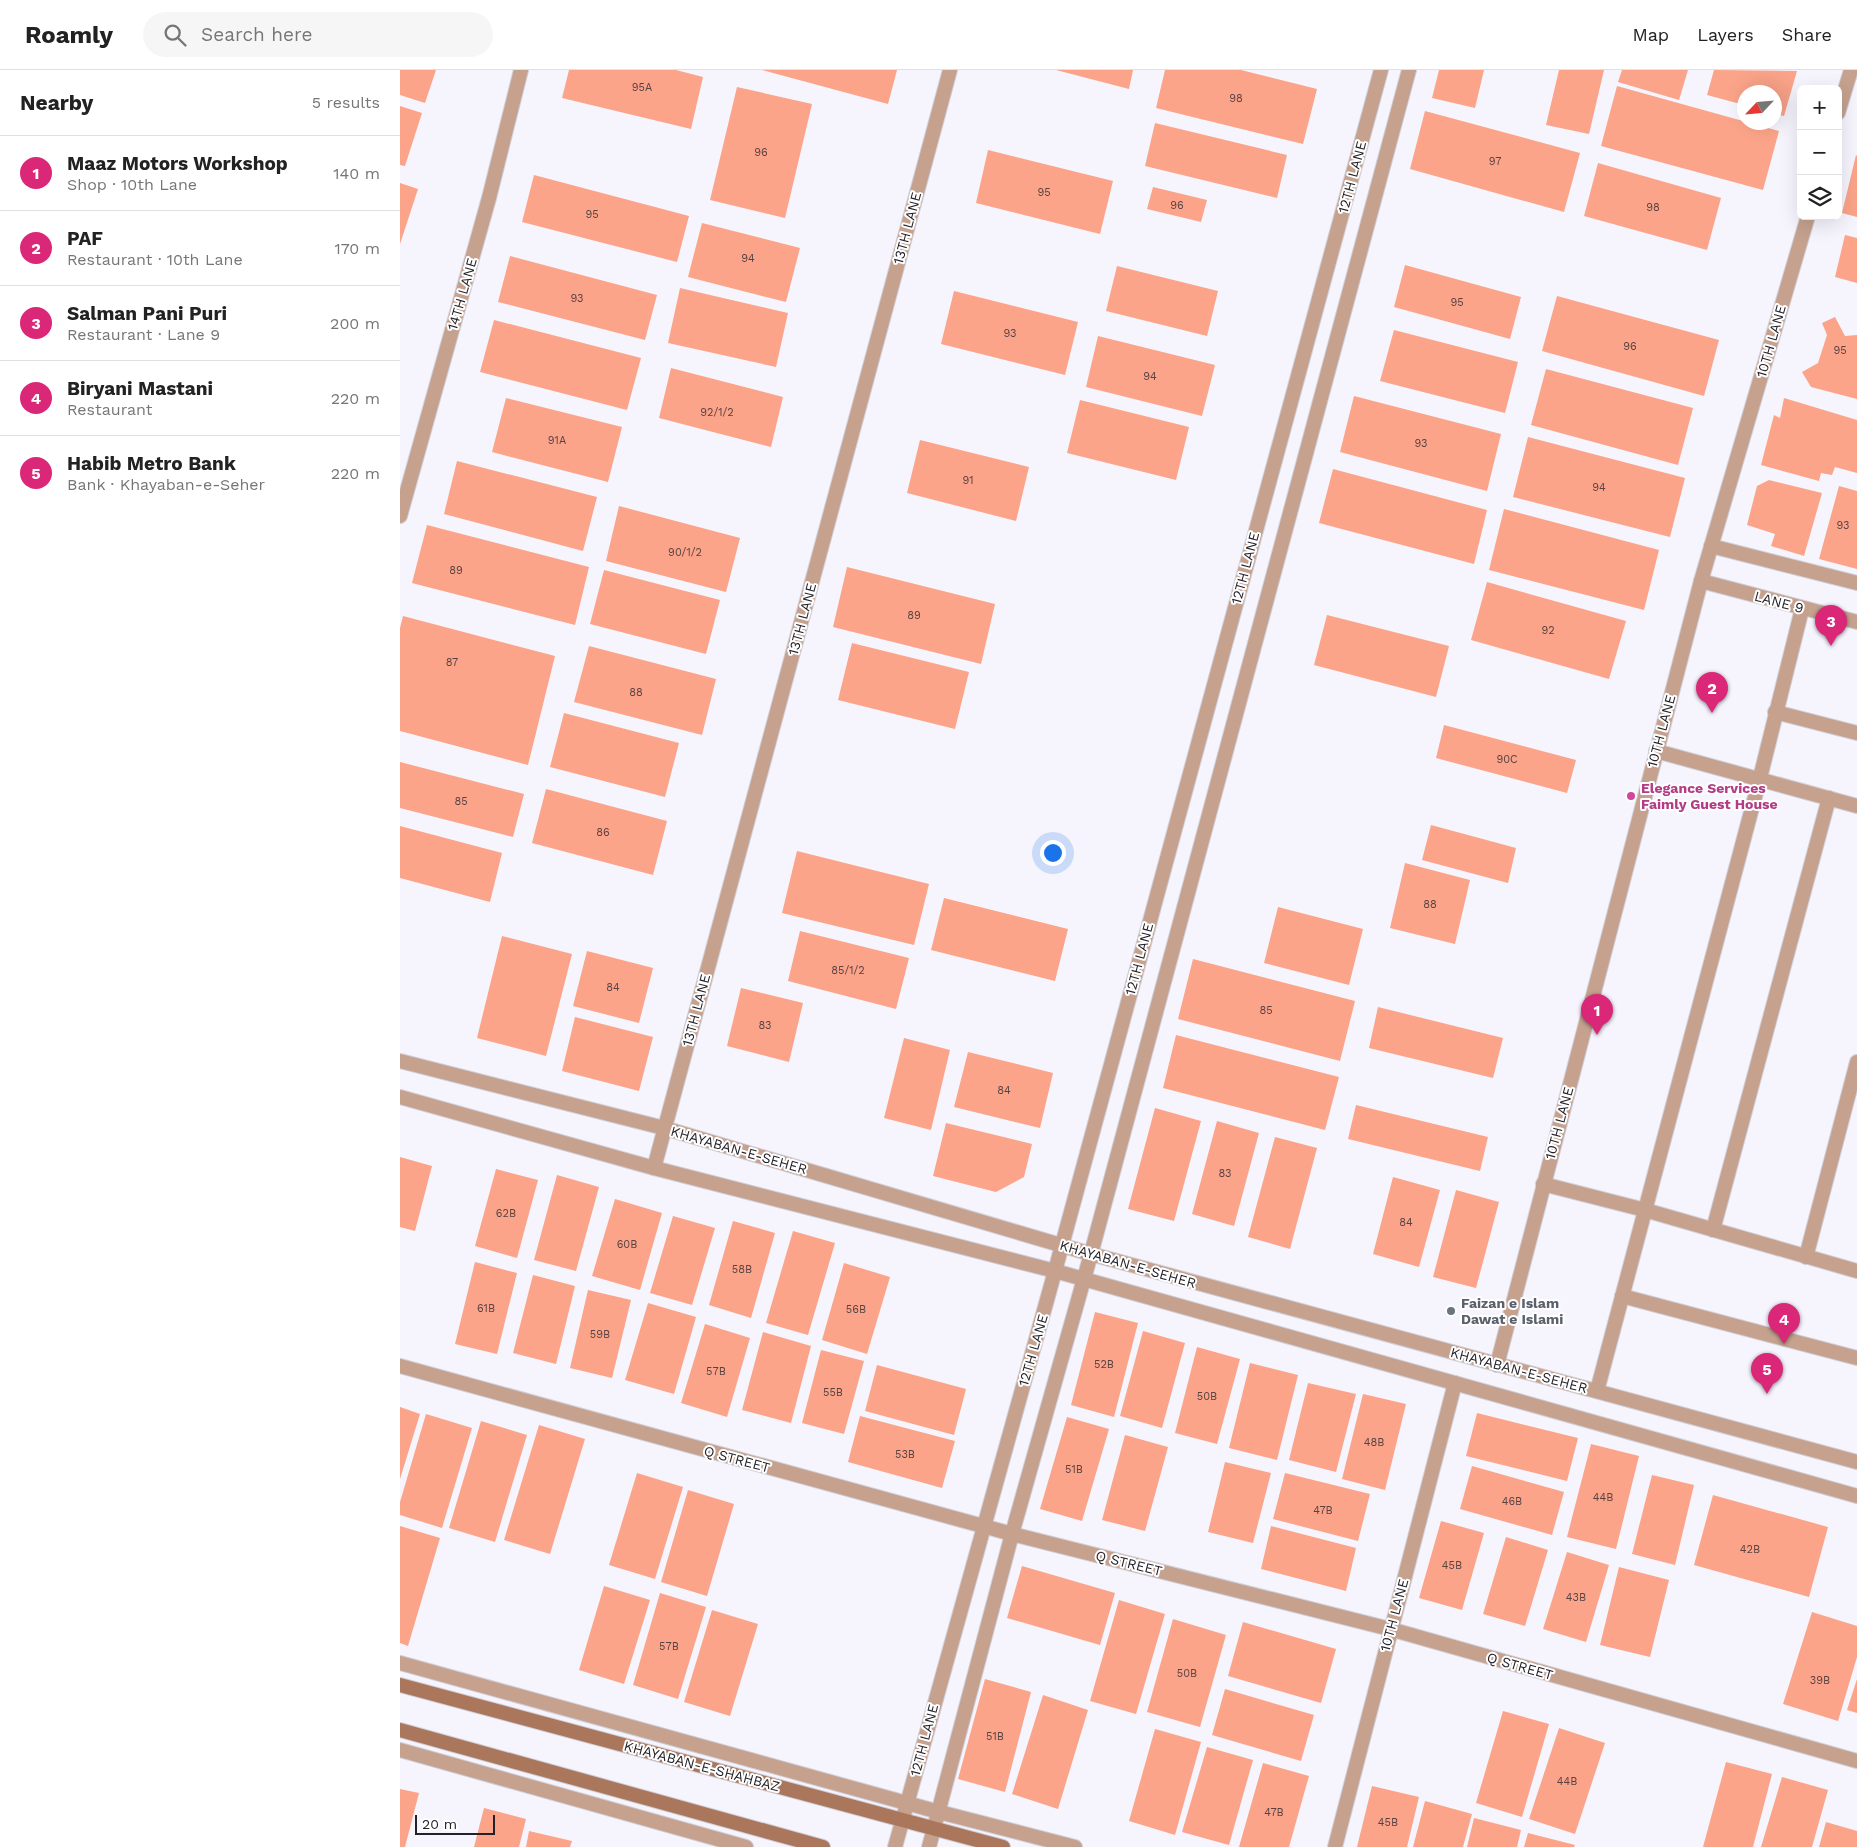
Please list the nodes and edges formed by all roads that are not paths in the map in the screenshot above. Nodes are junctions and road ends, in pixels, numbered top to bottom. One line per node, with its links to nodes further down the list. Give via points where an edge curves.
1 (521, 70): 8 (street, 14TH LANE, via 489,198)
2 (950, 70): 23 (street, 13TH LANE)
3 (1381, 70): 28 (street, 12TH LANE)
4 (1409, 70): 29 (street, 12TH LANE)
5 (1851, 70): 6 (street)
6 (1842, 100)
7 (1807, 220): 9 (street, 10TH LANE)
8 (400, 516)
9 (1711, 546): 10 (street, 10TH LANE); 11 (street)
10 (1701, 581): 12 (street, LANE 9); 16 (street, 10TH LANE)
11 (1857, 583)
12 (1802, 608): 13 (street, LANE 9); 14 (street)
13 (1857, 622)
14 (1775, 712): 15 (street); 17 (street)
15 (1857, 733)
16 (1656, 751): 17 (street); 25 (street, 10TH LANE)
17 (1760, 778): 18 (street); 26 (street)
18 (1829, 798): 19 (street); 27 (street)
19 (1857, 806)
20 (400, 1061): 23 (street, KHAYABAN-E-SEHER)
21 (1857, 1062): 30 (street)
22 (400, 1097): 24 (street, KHAYABAN-E-SEHER)
23 (664, 1128): 24 (street, 13TH LANE); 28 (street, KHAYABAN-E-SEHER)
24 (654, 1168): 31 (street, KHAYABAN-E-SEHER)
25 (1543, 1184): 26 (street); 36 (street, 10TH LANE)
26 (1645, 1210): 27 (street); 34 (street)
27 (1713, 1230): 30 (street)
28 (1061, 1245): 29 (street, KHAYABAN-E-SEHER); 31 (street, 12TH LANE)
29 (1091, 1254): 33 (street, 12TH LANE); 36 (street, KHAYABAN-E-SEHER)
30 (1806, 1256): 32 (street)
31 (1055, 1271): 33 (street, KHAYABAN-E-SEHER); 42 (street, 12TH LANE)
32 (1857, 1271)
33 (1083, 1280): 38 (street, KHAYABAN-E-SEHER); 43 (street, 12TH LANE)
34 (1622, 1296): 35 (street); 39 (street)
35 (1857, 1358)
36 (1497, 1365): 39 (street, KHAYABAN-E-SEHER)
37 (400, 1366): 42 (street, Q STREET)
38 (1455, 1382): 41 (street, KHAYABAN-E-SEHER); 44 (street, 10TH LANE)
39 (1597, 1391): 40 (street, KHAYABAN-E-SEHER)
40 (1857, 1462)
41 (1857, 1496)
42 (983, 1526): 43 (street, Q STREET); 50 (street, 12TH LANE)
43 (1012, 1534): 44 (street, Q STREET); 51 (street, 12TH LANE)
44 (1390, 1629): 49 (street, Q STREET); 60 (street, 10TH LANE)
45 (400, 1663): 50 (street)
46 (400, 1685): 52 (main road, KHAYABAN-E-SHAHBAZ)
47 (400, 1730): 55 (main road)
48 (400, 1750): 54 (street)
49 (1857, 1761)
50 (907, 1803): 51 (street); 52 (street, 12TH LANE)
51 (939, 1812): 53 (street, 12TH LANE); 59 (street)
52 (902, 1821): 53 (main road, KHAYABAN-E-SHAHBAZ); 56 (street, 12TH LANE)
53 (934, 1829): 57 (street, 12TH LANE); 58 (main road, KHAYABAN-E-SHAHBAZ)
54 (746, 1847)
55 (823, 1847)
56 (895, 1847)
57 (930, 1847)
58 (1003, 1847)
59 (1074, 1847)
60 (1335, 1847)

